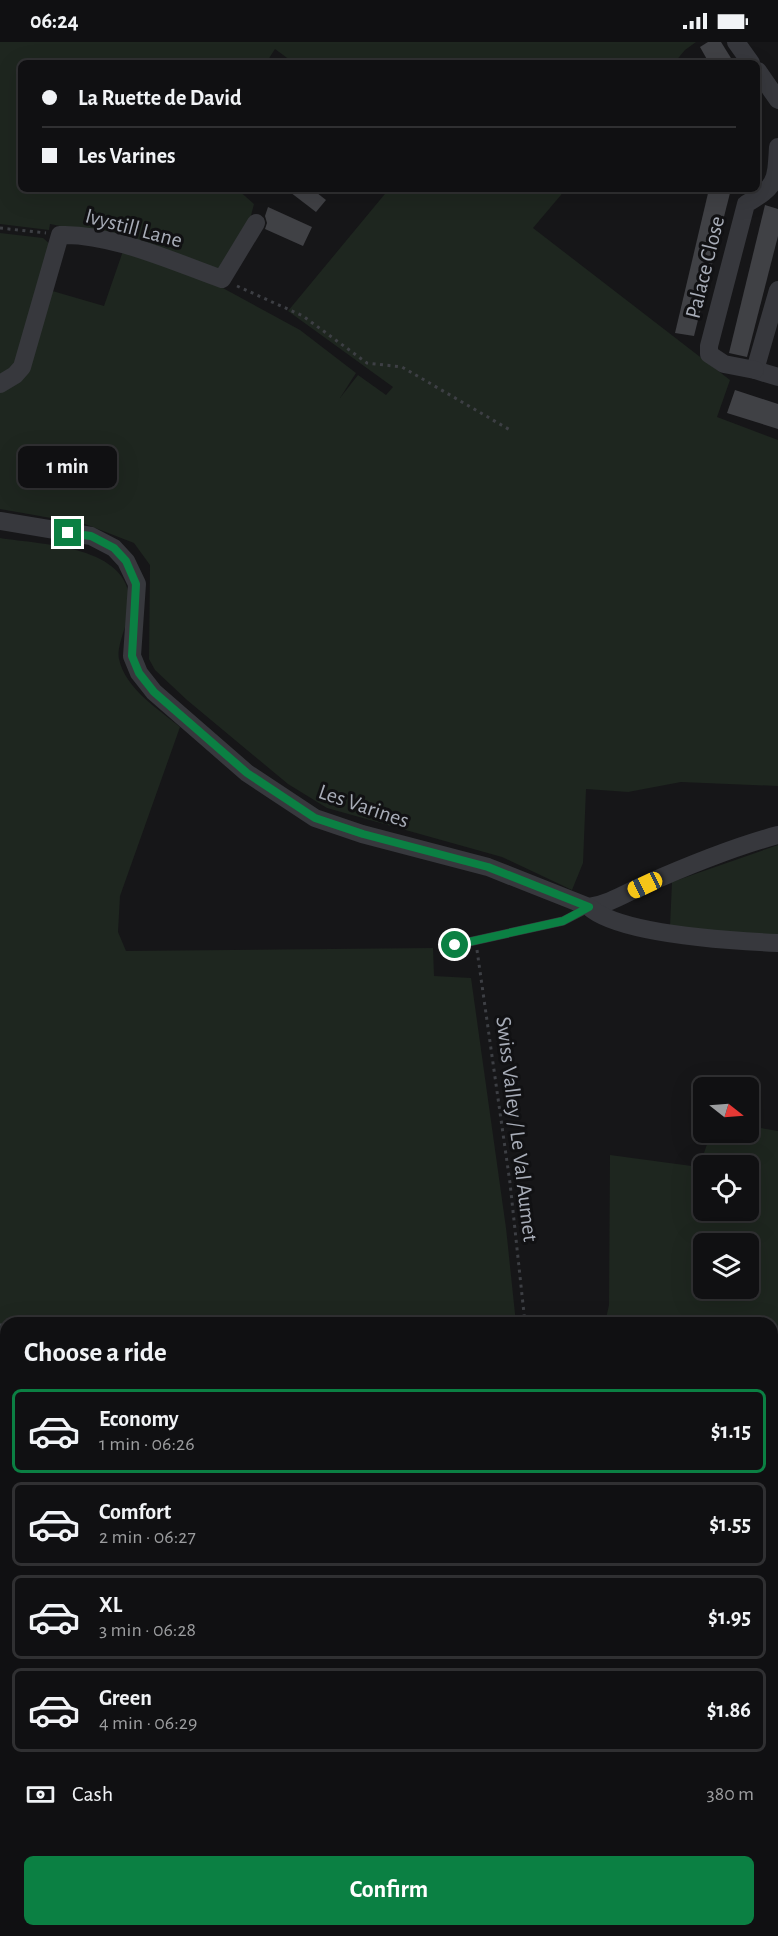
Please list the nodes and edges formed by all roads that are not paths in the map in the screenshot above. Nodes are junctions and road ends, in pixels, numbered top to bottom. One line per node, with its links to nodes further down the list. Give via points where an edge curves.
1 (736, 42): 2 (street)
2 (749, 60)
3 (760, 74): 4 (street)
4 (778, 100)
5 (778, 147): 6 (street, Palace Close)
6 (778, 157): 9 (street, Palace Close, via 769,190 746,204 709,346 709,354 724,364)
7 (256, 223): 11 (street, Ivystill Lane, via 222,279 128,246 76,234 60,235 21,367)
8 (778, 290): 9 (street)
9 (755, 370): 10 (street, Palace Close)
10 (778, 377)
11 (0, 384)
12 (0, 521): 14 (street, Les Varines, via 91,536 114,548 126,561 136,584 132,656 139,673 154,692 247,773 315,818 488,867)
13 (778, 835): 14 (street, via 688,867 601,906)
14 (589, 907): 15 (street, Les Varines, via 598,916 634,926 741,942); 16 (lane, via 563,921)
15 (778, 943)
16 (455, 945)

